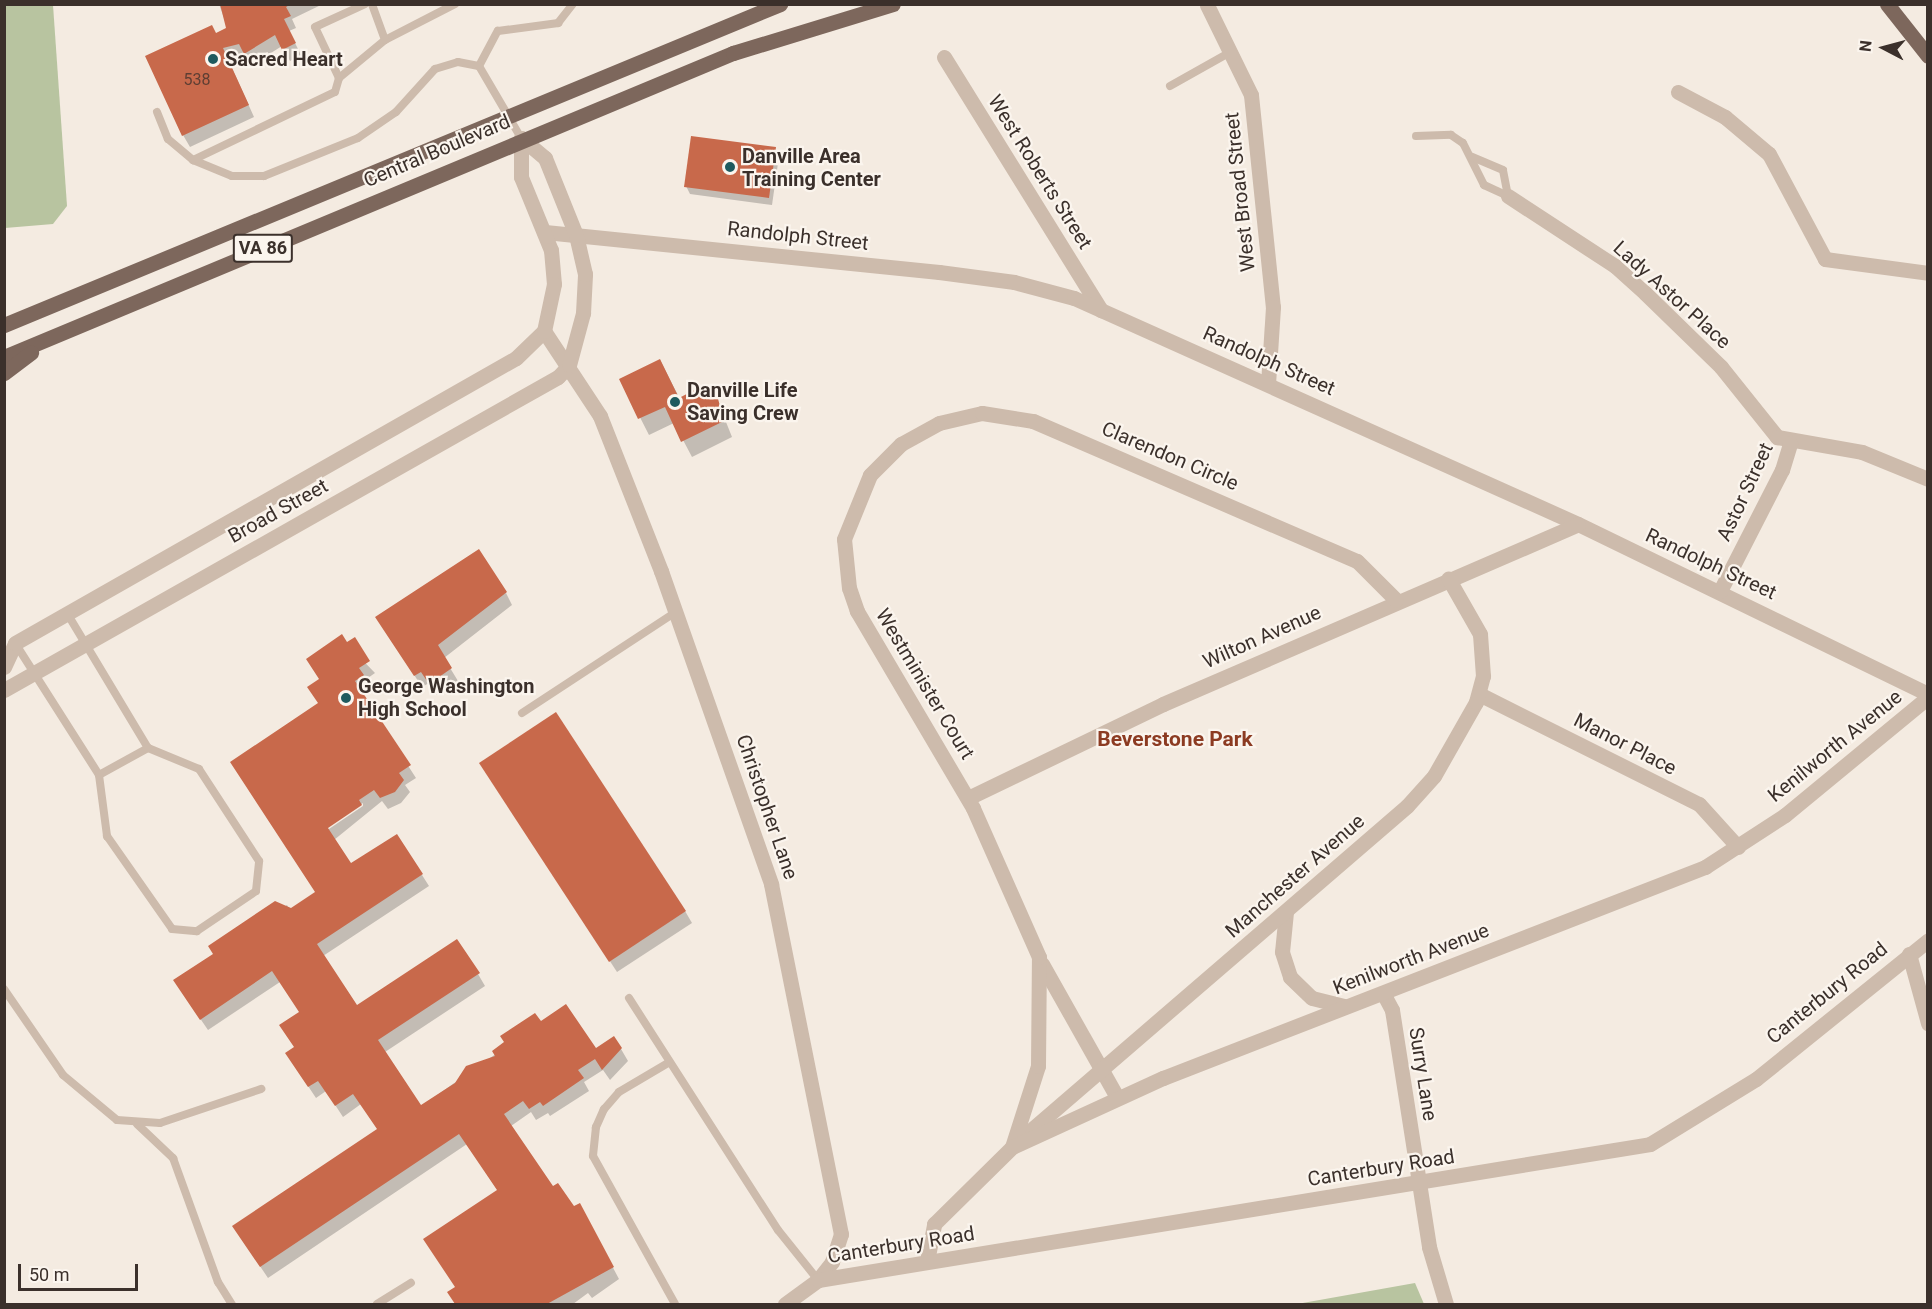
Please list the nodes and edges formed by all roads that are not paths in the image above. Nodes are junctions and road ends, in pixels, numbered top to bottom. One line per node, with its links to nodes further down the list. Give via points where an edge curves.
1 (365, 4): 14 (lane, via 315,27)
2 (372, 4): 9 (lane)
3 (455, 4): 9 (lane)
4 (573, 4): 13 (lane, via 558,23 498,31)
5 (780, 4): 18 (main road, Central Boulevard / VA 86)
6 (893, 4): 20 (main road, Central Boulevard / VA 86, via 780,35)
7 (1887, 4): 11 (main road)
8 (1207, 5): 10 (street, West Broad Street)
9 (385, 40): 14 (lane)
10 (1233, 50): 15 (lane); 34 (street, West Broad Street, via 1251,96 1264,201 1274,327)
11 (1928, 56)
12 (944, 57): 27 (street, West Roberts Street)
13 (479, 66): 18 (lane); 22 (lane, via 444,64 380,125 264,176 232,176)
14 (339, 78): 22 (lane, via 335,92)
15 (1170, 86)
16 (1678, 92): 26 (street, via 1725,117 1769,154 1825,259)
17 (156, 112): 22 (lane, via 168,139)
18 (507, 113): 20 (lane); 28 (main road, Central Boulevard / VA 86)
19 (1416, 136): 21 (lane, via 1451,135)
20 (522, 138): 24 (street, via 521,177); 25 (street, via 545,158); 30 (main road, Central Boulevard / VA 86)
21 (1472, 157): 23 (lane, via 1484,185); 23 (lane, via 1503,170)
22 (193, 160)
23 (1508, 196): 36 (street, Lady Astor Place, via 1615,266 1721,367 1767,429)
24 (545, 232): 25 (street, Randolph Street); 29 (street, via 554,284)
25 (576, 235): 27 (street, Randolph Street, via 1014,282); 32 (street, via 585,274 583,313)
26 (1928, 273)
27 (1101, 310): 34 (street, Randolph Street)
28 (9, 321)
29 (544, 331): 32 (street, Christopher Lane); 43 (street, Broad Street, via 516,358)
30 (47, 339): 31 (main road, Central Boulevard / VA 86); 33 (main road)
31 (4, 357)
32 (569, 365): 42 (street, Christopher Lane, via 600,416); 45 (street, Broad Street, via 558,377)
33 (4, 373)
34 (1268, 384): 38 (street, Randolph Street)
35 (909, 439): 41 (street, Clarendon Circle, via 939,423 982,413 1033,420 1357,561); 54 (street, Westminister Court, via 884,458 856,498 844,539 845,563 857,611)
36 (1790, 443): 37 (street, via 1862,452); 40 (street, Astor Street, via 1782,470)
37 (1928, 478)
38 (1578, 524): 39 (street, Wilton Avenue); 40 (street, Randolph Street)
39 (1448, 578): 41 (street, Wilton Avenue); 49 (street, Manchester Avenue, via 1480,634)
40 (1720, 591): 50 (street, Randolph Street)
41 (1396, 600): 54 (street, Wilton Avenue)
42 (676, 612): 51 (lane); 73 (street, Christopher Lane, via 751,820 785,934 841,1234 832,1262)
43 (68, 615): 44 (street, Broad Street); 45 (lane)
44 (15, 643): 46 (street); 47 (lane)
45 (85, 644): 47 (street, Broad Street); 52 (lane)
46 (4, 667)
47 (34, 673): 48 (street, Broad Street); 53 (lane)
48 (4, 690)
49 (1479, 694): 55 (street, Manor Place, via 1699,804); 56 (street, Manchester Avenue, via 1452,749 1407,806)
50 (1928, 696): 55 (street, Kenilworth Avenue)
51 (522, 713)
52 (148, 748): 53 (lane); 53 (lane, via 198,769 262,869 256,891 198,931 172,929 107,836)
53 (99, 775)
54 (968, 798): 59 (street, Westminister Court)
55 (1738, 847): 61 (street, Kenilworth Avenue, via 1706,867)
56 (1286, 912): 63 (street, via 1282,951 1290,977 1312,998); 66 (street, Manchester Avenue)
57 (1928, 940): 58 (street, Canterbury Road)
58 (1909, 954): 64 (street); 71 (street, Canterbury Road, via 1756,1079 1668,1137)
59 (1039, 957): 66 (street, Westminister Court); 70 (street, Westminister Court, via 1038,1066)
60 (4, 989): 69 (lane, via 81,1095 102,1112)
61 (1383, 993): 63 (street, Kenilworth Avenue); 71 (street, Surry Lane, via 1392,1010)
62 (629, 998): 65 (lane)
63 (1348, 1006): 68 (street, Kenilworth Avenue)
64 (1928, 1023)
65 (668, 1064): 73 (lane); 77 (lane, via 619,1092 604,1109 596,1127 593,1156)
66 (1101, 1072): 68 (street, Westminister Court); 70 (street, Manchester Avenue)
67 (261, 1089): 69 (lane, via 160,1123)
68 (1117, 1098): 70 (street, Kenilworth Avenue)
69 (137, 1124): 75 (lane, via 172,1158 218,1282)
70 (1012, 1147): 72 (street, Kenilworth Avenue, via 938,1219)
71 (1419, 1183): 72 (street, Canterbury Road); 79 (street, Surry Lane)
72 (927, 1261): 73 (street, Canterbury Road)
73 (818, 1280): 78 (street, Canterbury Road)
74 (411, 1283): 76 (lane)
75 (232, 1305)
76 (377, 1305)
77 (675, 1305)
78 (785, 1305)
79 (1446, 1305)

